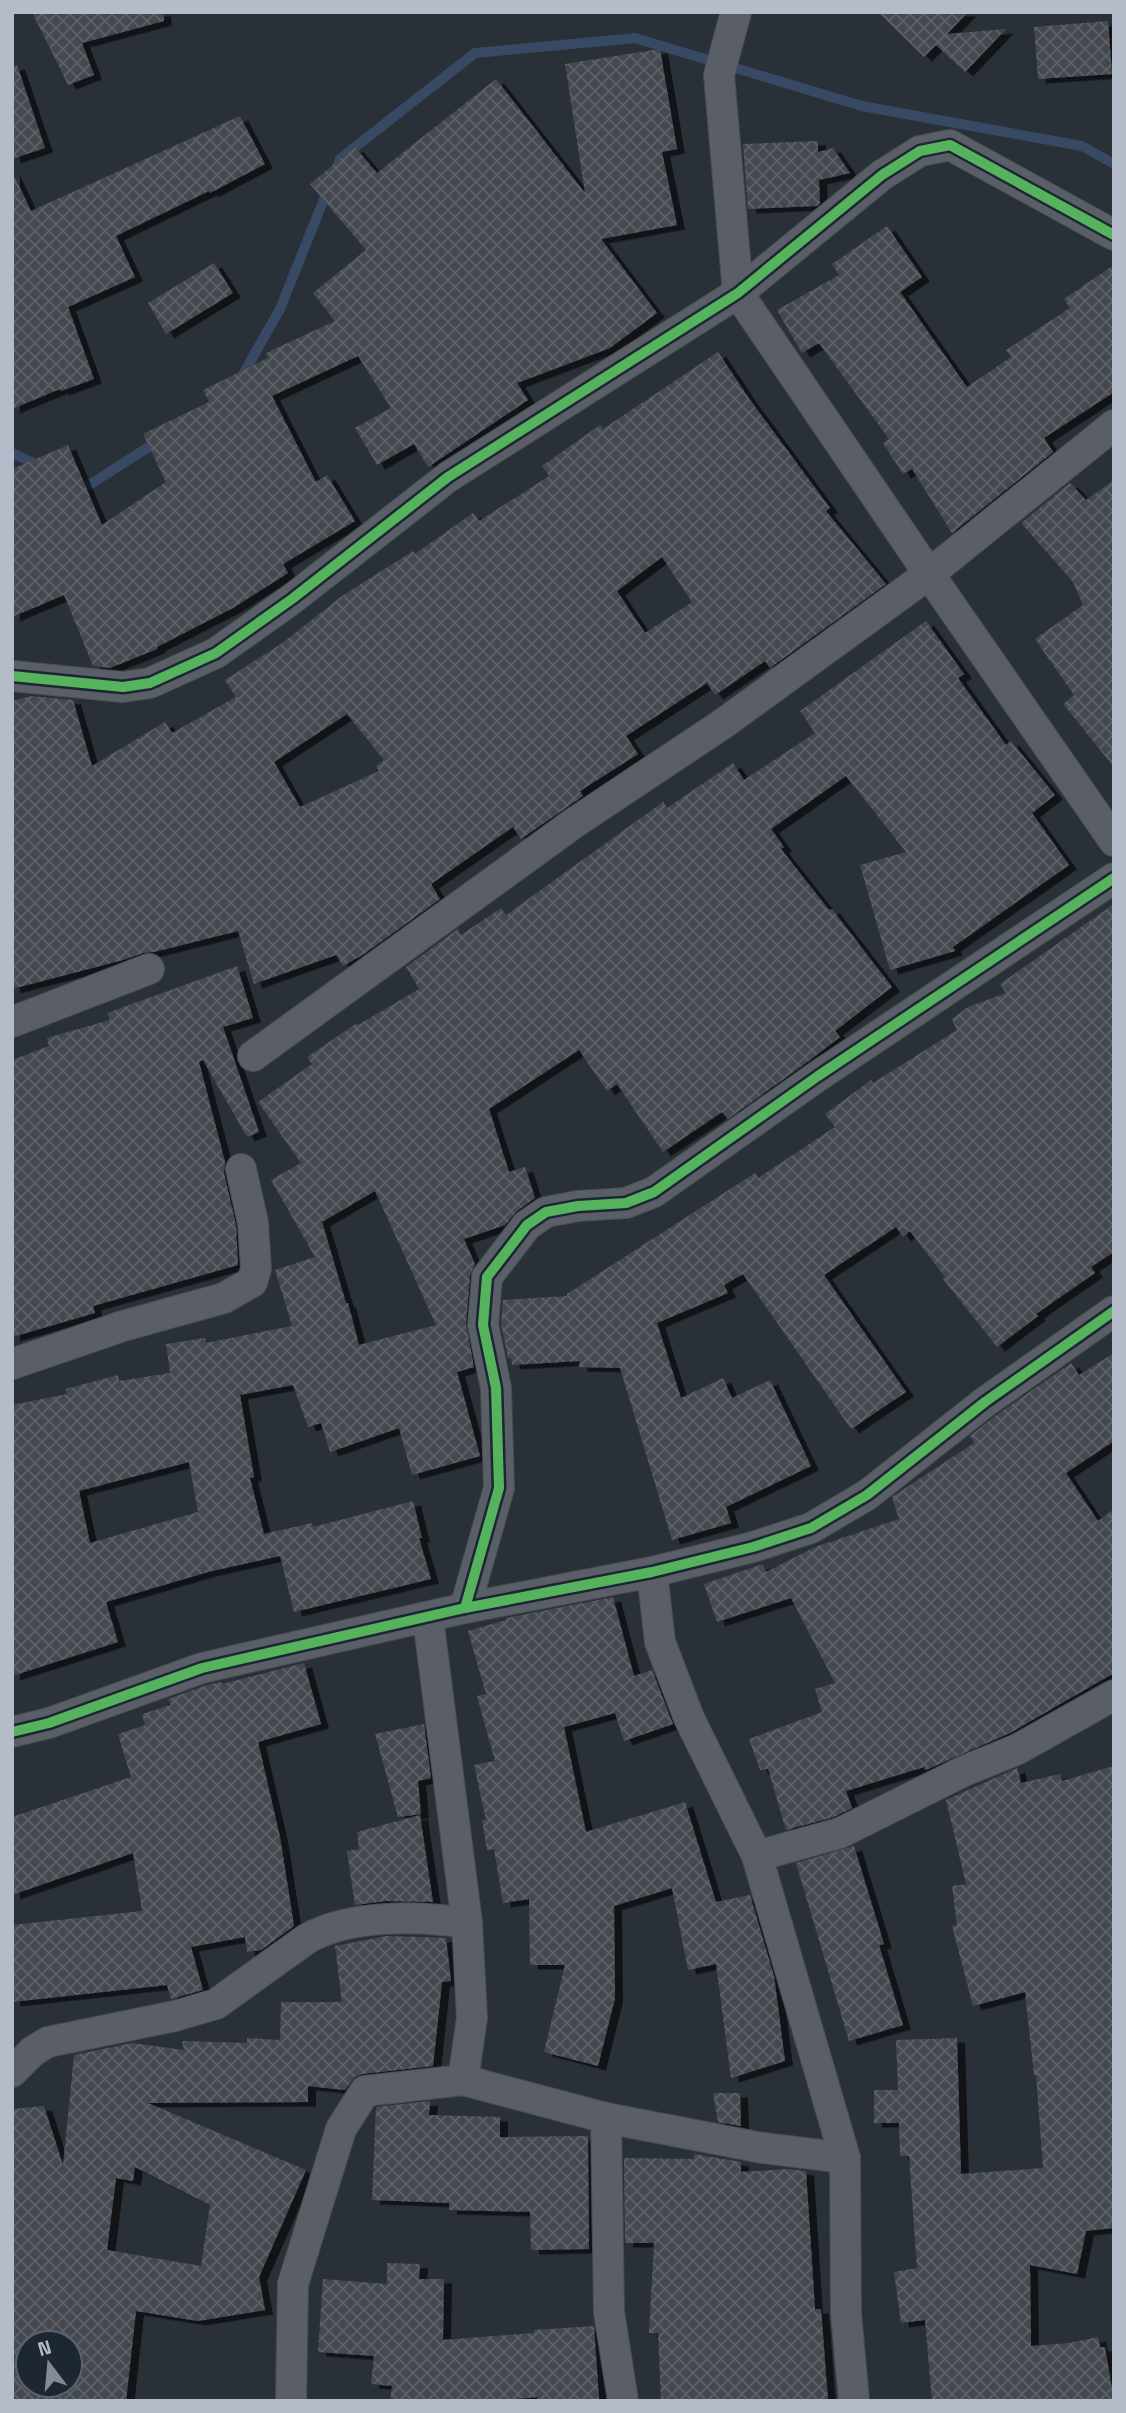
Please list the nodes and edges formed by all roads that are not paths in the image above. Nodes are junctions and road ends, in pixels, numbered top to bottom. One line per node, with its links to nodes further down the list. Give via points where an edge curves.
1 (736, 12): 3 (street, via 719,75)
2 (1114, 235): 3 (street, via 950,145 920,150 882,176)
3 (738, 293): 5 (street); 6 (street, via 448,477 216,653 150,683 123,687)
4 (1114, 425): 5 (street)
5 (929, 574): 7 (street); 11 (street)
6 (12, 676)
7 (1114, 841)
8 (1114, 878): 16 (street, via 654,1192 626,1203 547,1212 527,1225 486,1277 483,1325 496,1388 499,1488)
9 (149, 969): 10 (street)
10 (12, 1023)
11 (253, 1056)
12 (241, 1169): 14 (street, via 253,1223 257,1269 252,1282 224,1298 122,1326)
13 (1114, 1311): 15 (street, via 985,1402 867,1495 811,1528)
14 (12, 1364)
15 (652, 1572): 16 (street); 20 (street, via 660,1642 689,1718)
16 (465, 1608): 17 (street)
17 (428, 1618): 19 (street, via 202,1668); 21 (street)
18 (1114, 1695): 20 (street, via 1017,1749 840,1833)
19 (12, 1732)
20 (757, 1856): 25 (street)
21 (467, 1923): 22 (street, via 389,1918 325,1929 216,2004 48,2042); 23 (street, via 472,2018)
22 (12, 2073)
23 (463, 2080): 24 (street); 26 (street, via 365,2091 341,2129 293,2284)
24 (607, 2118): 25 (street, via 762,2148); 27 (street, via 609,2312)
25 (845, 2158): 28 (street, via 846,2313)
26 (291, 2401)
27 (623, 2401)
28 (854, 2401)

